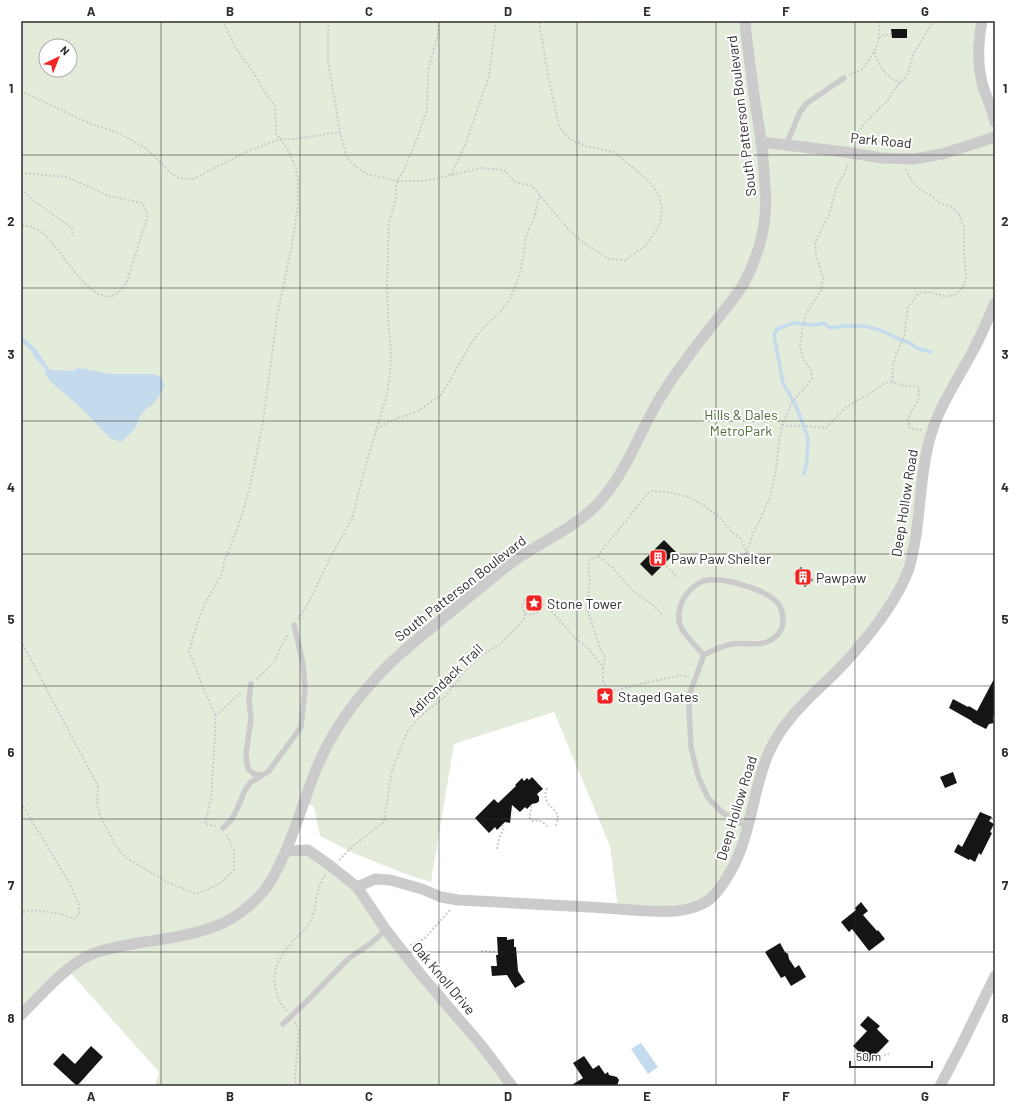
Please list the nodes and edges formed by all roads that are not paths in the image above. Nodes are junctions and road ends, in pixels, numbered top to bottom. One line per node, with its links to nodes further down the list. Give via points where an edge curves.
1 (745, 21): 6 (street, South Patterson Boulevard)
2 (982, 21): 4 (street, via 978,46 979,66)
3 (844, 78): 7 (lane, via 807,103 794,123)
4 (995, 122)
5 (995, 137): 7 (street, Park Road, via 942,154 914,159 882,158)
6 (761, 142): 7 (street, Park Road); 15 (street, South Patterson Boulevard, via 766,206 762,239 755,259 732,302 660,397 626,463 607,493 576,522 510,563 415,642 367,688 332,737 319,763)
7 (786, 145)
8 (995, 303): 13 (street, Deep Hollow Road, via 933,430 924,462 916,537 908,571 888,609 876,625 838,670 804,702 780,732 762,769)
9 (294, 625): 12 (lane, via 303,663 305,689 301,726 269,771)
10 (704, 655): 10 (lane, via 682,629 679,618 679,610 684,599 700,582 713,579 736,583 763,592 777,602 783,613 784,624 780,633 771,641 761,644 734,644); 13 (lane, via 690,693 689,709 691,747 698,776 708,798 723,813)
11 (251, 684): 12 (lane, via 247,763 248,769 254,774)
12 (262, 775): 14 (lane, via 244,790 232,819)
13 (748, 827): 16 (street, Deep Hollow Road, via 733,869 721,888 703,904 688,910 674,912 458,900 390,880 375,879)
14 (223, 828)
15 (286, 851): 16 (street, Oak Knoll Drive, via 308,850); 19 (street, South Patterson Boulevard, via 267,887 237,915 207,930 111,947 94,953 67,969)
16 (356, 887): 17 (street, Oak Knoll Drive)
17 (386, 930): 20 (lane, via 348,959); 21 (street, Oak Knoll Drive)
18 (995, 976): 22 (street)
19 (21, 1015)
20 (283, 1024)
21 (512, 1086)
22 (940, 1086)

